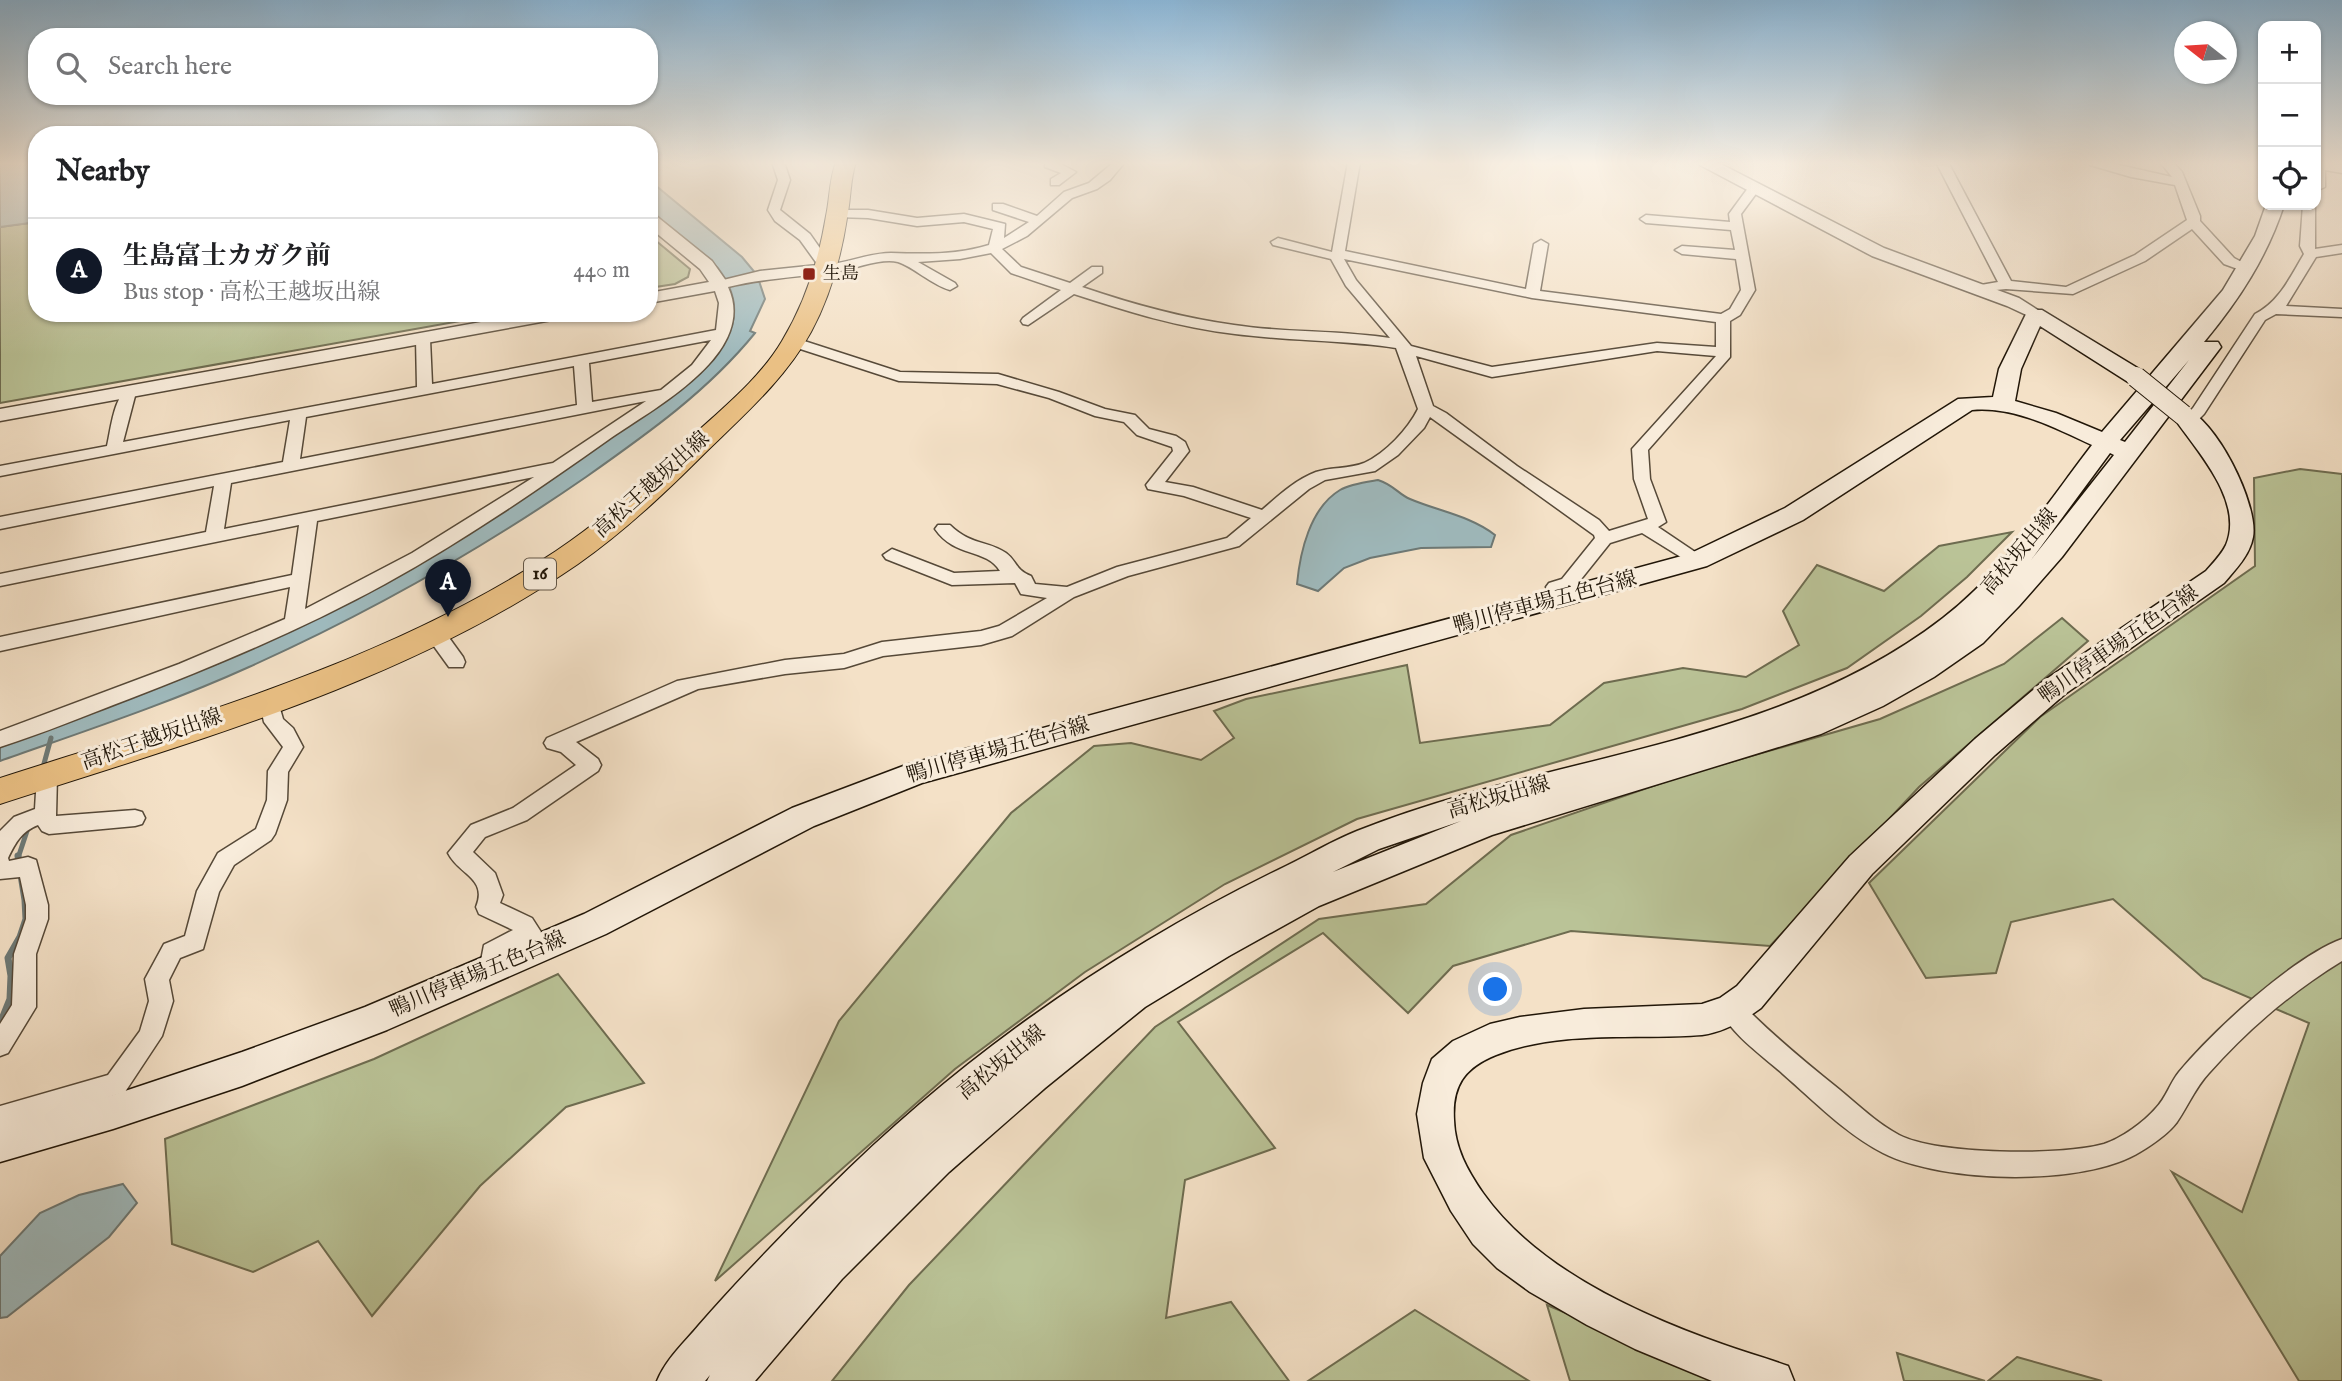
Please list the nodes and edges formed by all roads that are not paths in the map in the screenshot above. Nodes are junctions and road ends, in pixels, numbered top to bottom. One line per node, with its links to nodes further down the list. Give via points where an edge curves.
1 (658, 226): 28 (street)
2 (791, 226): 25 (street, via 805,237)
3 (835, 226): 25 (main road, 高松王越坂出線 / 16)
4 (998, 226): 18 (street)
5 (1032, 226): 18 (street)
6 (1343, 226): 23 (street)
7 (1731, 226): 15 (street)
8 (1830, 226): 31 (street, via 1878,252)
9 (1976, 226): 29 (street)
10 (2186, 226): 29 (street, via 2140,258 2068,291)
11 (2197, 226): 26 (street, via 2229,261)
12 (2268, 226): 26 (main road, 高松坂出線)
13 (2288, 226): 56 (main road, 高松坂出線, via 2281,250 2264,277)
14 (2308, 226): 21 (street)
15 (1737, 227): 22 (street)
16 (1278, 242): 23 (street)
17 (1541, 244): 33 (street)
18 (995, 249): 24 (street); 32 (street, via 1016,270)
19 (2342, 249): 21 (street)
20 (1682, 250): 22 (street)
21 (2311, 254): 35 (street)
22 (1742, 255): 38 (street, via 1748,290 1735,312)
23 (1338, 256): 33 (street); 44 (street, via 1342,272 1392,327)
24 (905, 259): 25 (street, via 889,257); 30 (street)
25 (827, 268): 28 (street); 43 (main road, 高松王越坂出線 / 16)
26 (2246, 268): 56 (main road, 高松坂出線)
27 (1097, 270): 32 (street)
28 (723, 284): 34 (street); 41 (street, via 727,314)
29 (2006, 285): 31 (street)
30 (950, 286)
31 (1980, 289): 37 (street)
32 (1069, 290): 39 (street); 44 (street, via 1123,307 1226,328 1348,336)
33 (1532, 294): 38 (street)
34 (658, 296)
35 (2274, 310): 36 (street); 55 (street, via 2260,317 2199,411)
36 (2342, 313)
37 (2035, 314): 50 (main road, via 2003,390); 55 (main road, 鴨川停車場五色台線, bridge, via 2136,377)
38 (1723, 319): 45 (street)
39 (1028, 321)
40 (514, 322): 42 (street)
41 (723, 333): 46 (street); 49 (street, via 697,369)
42 (423, 339): 47 (street); 48 (street)
43 (793, 342): 63 (street, via 899,376 998,379 1129,418 1143,432 1179,445 1181,451 1154,485); 77 (main road, 高松王越坂出線 / 16, via 744,400 608,528 543,572)
44 (1403, 346): 45 (street, via 1492,372 1657,347); 52 (street)
45 (1723, 352): 65 (street, via 1640,449 1643,479 1657,522)
46 (581, 361): 47 (street); 51 (street)
47 (425, 389): 53 (street)
48 (132, 391): 54 (street); 57 (street)
49 (665, 393): 51 (street); 59 (street)
50 (2004, 403): 56 (main road, 鴨川停車場五色台線); 70 (main road, 鴨川停車場五色台線, via 1975,401 1960,406 1794,514)
51 (586, 407): 58 (street)
52 (1426, 409): 63 (street, via 1408,438 1369,467 1321,476); 68 (street, via 1593,524)
53 (299, 414): 57 (street); 58 (street)
54 (0, 415)
55 (2186, 417): 88 (main road, 鴨川停車場五色台線, via 2211,450 2243,516 2241,538 2230,561 2215,577 2055,687 1985,747 1861,865 1794,947)
56 (2118, 448): 94 (main road, 高松坂出線, via 1990,591 1951,626 1907,656 1796,710 1373,838 1202,924 1115,976 1008,1055 909,1139 802,1242); 95 (main road, 高松坂出線, via 2010,600 1973,636 1873,699 1811,726 1484,825 1308,896 1133,996 936,1159 828,1265)
57 (114, 449): 60 (street)
58 (292, 464): 61 (street)
59 (563, 466): 62 (street); 76 (street, via 430,550)
60 (0, 471)
61 (224, 478): 64 (street); 67 (street)
62 (309, 517): 67 (street); 72 (street)
63 (1265, 517): 74 (street, via 1233,542 1123,570)
64 (0, 523)
65 (1642, 525): 68 (street); 70 (street)
66 (944, 529): 71 (street, via 957,542 1001,558)
67 (214, 536): 73 (street)
68 (1604, 540): 75 (street, via 1567,584 1555,587)
69 (892, 555): 71 (street, via 952,579)
70 (1698, 560): 75 (main road, 鴨川停車場五色台線)
71 (1015, 577): 74 (street, via 1025,580 1027,590)
72 (300, 579): 76 (street); 78 (street)
73 (0, 580)
74 (1068, 593): 87 (street, via 1023,622 981,638 882,649 844,662 785,667 684,686 554,743 566,746 591,765 520,814 478,831 459,853 487,879 492,895 487,907 530,932 492,952)
75 (1564, 598): 87 (main road, 鴨川停車場五色台線, via 915,773 803,817 595,924)
76 (294, 623): 81 (street)
77 (435, 633): 79 (street); 80 (main road, 高松王越坂出線 / 16)
78 (0, 644)
79 (456, 662)
80 (269, 700): 82 (main road, 高松王越坂出線 / 16); 90 (street, via 274,722 293,747 278,771 277,800 264,834 226,859 208,891 195,942 172,951 157,979 161,1001 150,1036 116,1084)
81 (0, 739)
82 (24, 783): 83 (street)
83 (45, 814): 84 (street, via 49,825); 85 (street, via 18,822 5,840)
84 (135, 818)
85 (1, 862): 89 (street, via 29,866 37,919 25,954 23,1007)
86 (2342, 949): 88 (street, via 2318,962 2238,1028 2185,1083 2165,1117 2105,1156 2069,1161 1972,1163 1901,1149 1873,1133 1765,1044)
87 (490, 971): 92 (main road, 鴨川停車場五色台線, via 243,1069)
88 (1732, 1010): 96 (main road, 鴨川停車場五色台線, via 1711,1018 1538,1030 1483,1043 1445,1070 1434,1118 1437,1147 1492,1237 1536,1275 1655,1338)
89 (0, 1045)
90 (44, 1105): 91 (street); 92 (street)
91 (0, 1118)
92 (36, 1134): 93 (main road, 鴨川停車場五色台線)
93 (0, 1144)
94 (678, 1381)
95 (728, 1381)
96 (1773, 1381)

